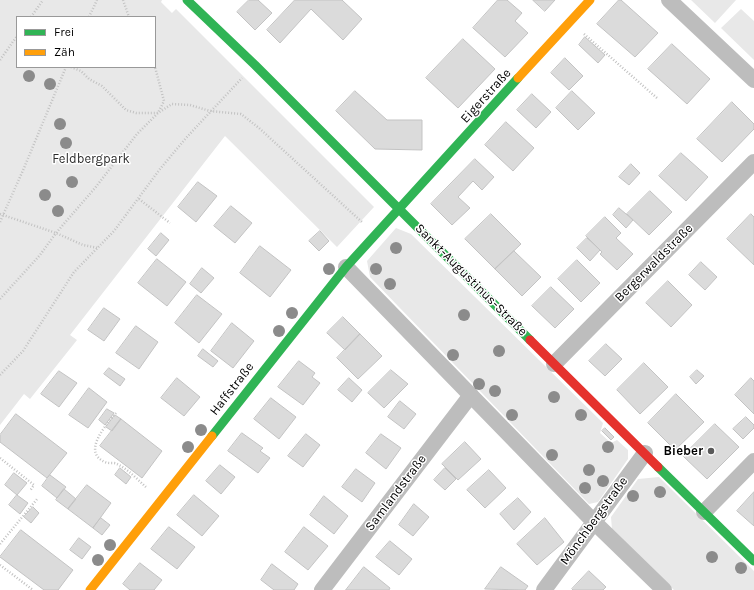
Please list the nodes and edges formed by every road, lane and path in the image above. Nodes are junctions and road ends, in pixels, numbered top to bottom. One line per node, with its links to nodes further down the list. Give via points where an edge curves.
1 (43, 0): 7 (path)
2 (97, 0): 8 (path)
3 (123, 0): 9 (path)
4 (590, 0): 10 (street, Eigerstraße)
5 (669, 0): 17 (street)
6 (193, 2): 13 (street, Sankt-Augustinus-Straße)
7 (32, 16)
8 (89, 16)
9 (129, 16)
10 (570, 22): 18 (path); 23 (street, Eigerstraße)
11 (16, 37): 12 (path)
12 (0, 60)
13 (255, 65): 19 (path); 23 (street, Sankt-Augustinus-Straße)
14 (66, 68): 24 (path, via 24,168)
15 (73, 68): 20 (path, via 102,86 126,110 136,113)
16 (155, 68): 20 (path, via 164,101)
17 (754, 80)
18 (657, 98)
19 (210, 111): 20 (path, via 190,105 172,104); 22 (path, via 160,169); 27 (path, via 241,114 260,128)
20 (158, 113): 28 (path, via 137,134)
21 (754, 162): 32 (street, Bergerwaldstraße)
22 (139, 199): 26 (path); 29 (path)
23 (400, 209): 30 (street, Haffstraße); 32 (street, Sankt-Augustinus-Straße)
24 (1, 214): 25 (path); 28 (path)
25 (0, 222)
26 (170, 224)
27 (365, 225)
28 (56, 233): 29 (path, via 83,245); 31 (path, via 40,255)
29 (98, 248): 33 (path, via 74,272 24,351)
30 (346, 267): 34 (street); 41 (street, Haffstraße)
31 (0, 299)
32 (554, 364): 36 (street, Sankt-Augustinus-Straße)
33 (0, 375)
34 (471, 395): 43 (street); 49 (street, Samlandstraße)
35 (116, 413): 41 (path, via 95,442 98,457 105,462 117,464)
36 (645, 453): 42 (street, Sankt-Augustinus-Straße); 43 (street, Mönchbergstraße)
37 (0, 458): 39 (path, via 34,485)
38 (754, 462): 42 (street)
39 (30, 491)
40 (38, 498): 44 (path)
41 (162, 499): 48 (street, Haffstraße)
42 (704, 512): 45 (street, Sankt-Augustinus-Straße)
43 (593, 520): 50 (street, Mönchbergstraße); 51 (street)
44 (0, 544)
45 (754, 561)
46 (0, 565): 47 (path)
47 (33, 590)
48 (90, 590)
49 (322, 590)
50 (544, 590)
51 (664, 590)

